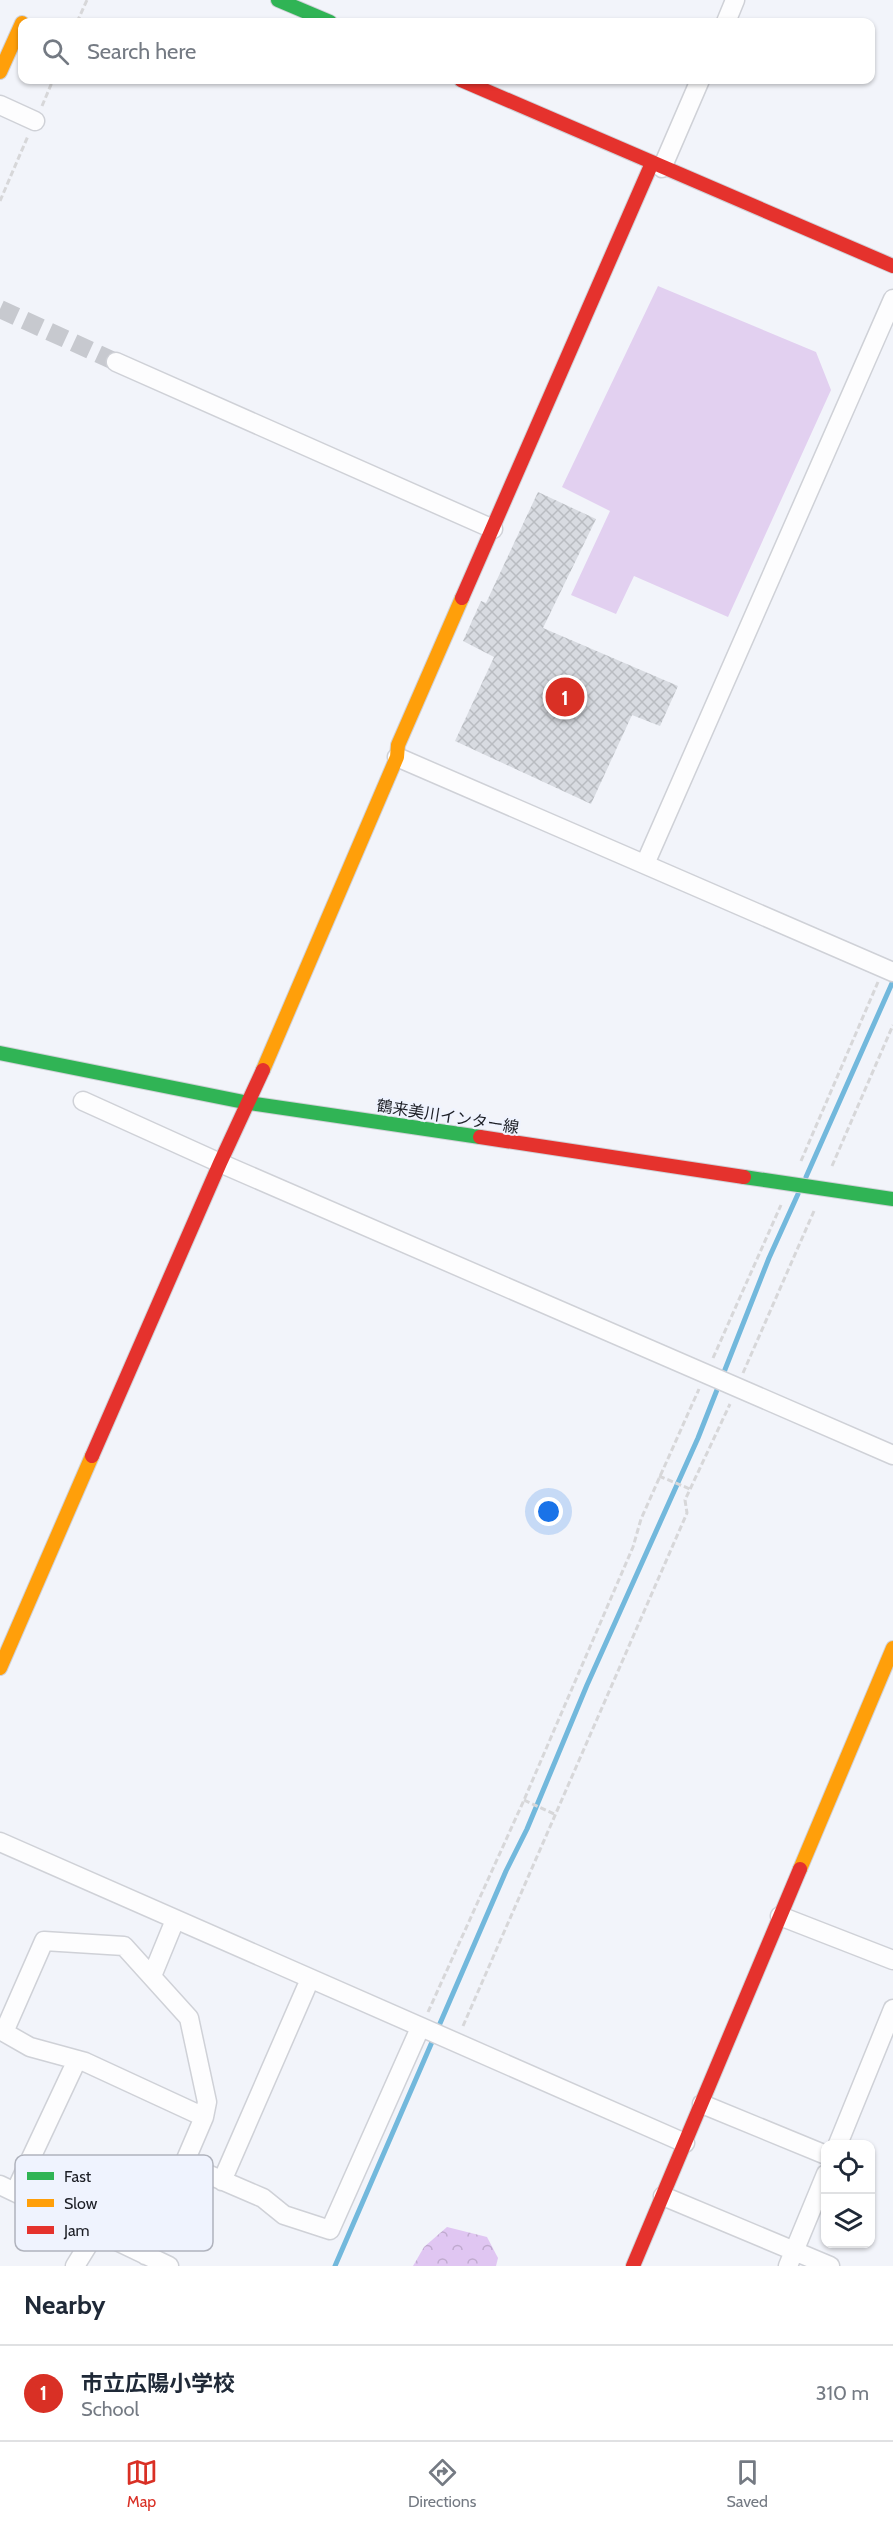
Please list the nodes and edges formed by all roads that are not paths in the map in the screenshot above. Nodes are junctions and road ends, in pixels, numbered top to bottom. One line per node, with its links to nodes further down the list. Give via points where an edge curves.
1 (278, 0): 5 (main road)
2 (735, 0): 6 (street)
3 (30, 8): 4 (main road)
4 (25, 18)
5 (321, 18)
6 (728, 18)
7 (18, 34): 8 (main road)
8 (0, 72)
9 (470, 84): 13 (main road)
10 (698, 84): 13 (street)
11 (0, 105): 12 (street)
12 (35, 121)
13 (657, 165): 14 (main road); 17 (main road)
14 (893, 266)
15 (893, 299): 19 (street)
16 (116, 362): 17 (street)
17 (493, 529): 18 (main road, via 398,745)
18 (397, 757): 19 (street); 23 (main road)
19 (645, 864): 20 (street)
20 (891, 971)
21 (0, 1053): 23 (main road, 鶴来美川インター線)
22 (83, 1101): 24 (street)
23 (249, 1103): 24 (main road); 25 (main road, 鶴来美川インター線)
24 (220, 1163): 26 (street); 28 (main road)
25 (893, 1199)
26 (893, 1455)
27 (893, 1648): 30 (main road)
28 (0, 1668)
29 (0, 1842): 31 (street)
30 (780, 1916): 32 (street); 39 (main road)
31 (175, 1920): 33 (street); 34 (street)
32 (893, 1960)
33 (152, 1976): 36 (street, via 124,1946 44,1941); 40 (street, via 189,2018 207,2102)
34 (310, 1980): 37 (street); 47 (street)
35 (893, 2009): 41 (street)
36 (2, 2031): 38 (street, via 30,2047)
37 (437, 2036): 42 (street); 47 (street, via 330,2230 284,2215 263,2198)
38 (77, 2060): 40 (street); 44 (street)
39 (702, 2104): 42 (main road); 43 (street)
40 (204, 2117): 45 (street)
41 (839, 2140)
42 (685, 2143): 49 (main road)
43 (821, 2153)
44 (26, 2155)
45 (188, 2155)
46 (213, 2177): 47 (street)
47 (222, 2181)
48 (821, 2184): 54 (street)
49 (663, 2196): 54 (street); 57 (main road)
50 (84, 2251): 55 (street)
51 (136, 2251): 53 (street)
52 (147, 2251): 53 (street)
53 (145, 2255): 56 (street)
54 (791, 2258): 58 (street)
55 (75, 2266)
56 (168, 2266)
57 (633, 2266)
58 (830, 2266)

